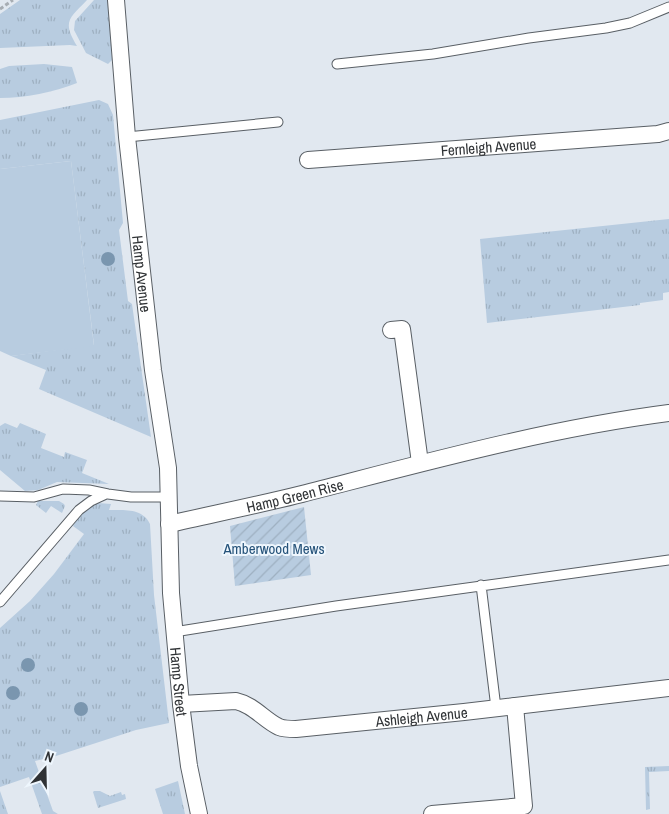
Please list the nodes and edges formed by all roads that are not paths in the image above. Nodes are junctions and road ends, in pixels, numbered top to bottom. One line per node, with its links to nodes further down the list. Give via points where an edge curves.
1 (116, 0): 6 (street, Hamp Avenue)
2 (669, 7): 3 (lane, via 630,23 606,28 433,54)
3 (337, 64)
4 (278, 122): 6 (lane)
5 (669, 131): 7 (street, Fernleigh Avenue)
6 (127, 137): 13 (street, Hamp Avenue)
7 (308, 160)
8 (402, 328): 10 (street)
9 (669, 413): 10 (street, Hamp Green Rise, via 559,432)
10 (420, 463): 14 (street, Hamp Green Rise)
11 (106, 494): 12 (lane, via 63,489 34,497); 13 (lane); 18 (lane, via 80,510)
12 (0, 496)
13 (169, 498): 14 (street, Hamp Avenue)
14 (169, 524): 15 (street, Hamp Avenue)
15 (169, 547): 19 (street, Hamp Street)
16 (669, 560): 17 (lane)
17 (481, 585): 19 (lane); 23 (lane)
18 (0, 602)
19 (174, 632): 21 (street, Hamp Street)
20 (669, 688): 22 (street, Ashleigh Avenue)
21 (181, 704): 23 (street, Ashleigh Avenue, via 236,701 253,708 278,726 296,729); 25 (street, Hamp Street)
22 (515, 706): 23 (street, Ashleigh Avenue); 24 (street)
23 (496, 708)
24 (526, 810): 26 (street)
25 (199, 814)
26 (432, 814)

